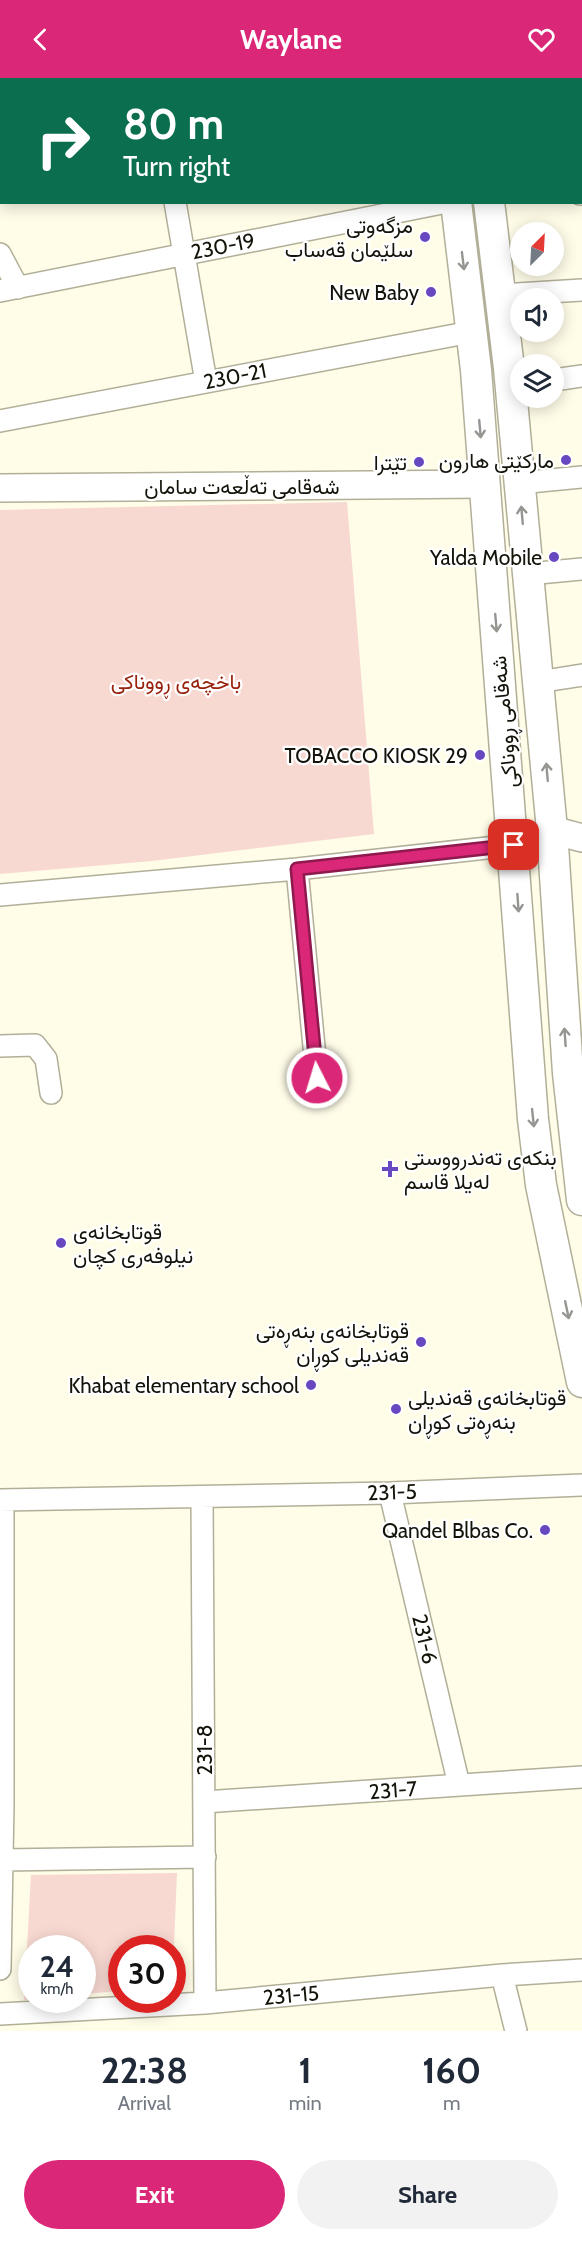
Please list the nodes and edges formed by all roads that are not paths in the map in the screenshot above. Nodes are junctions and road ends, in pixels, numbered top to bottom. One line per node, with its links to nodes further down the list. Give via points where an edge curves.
1 (174, 204): 6 (street)
2 (437, 204): 6 (street, 230-19)
3 (456, 204): 10 (main road, شەقامی ڕووناکی, one-way to 10)
4 (492, 204): 9 (main road, شەقامی ڕووناکی)
5 (0, 254): 7 (street)
6 (184, 254): 7 (street, 230-19); 16 (street)
7 (9, 290)
8 (582, 290): 9 (street)
9 (500, 295): 11 (main road, شەقامی ڕووناکی)
10 (471, 333): 12 (main road, شەقامی ڕووناکی); 16 (street, 230-21)
11 (510, 360)
12 (476, 370): 14 (main road); 21 (main road, شەقامی ڕووناکی, one-way to 21)
13 (582, 376): 15 (street)
14 (510, 378)
15 (564, 379)
16 (206, 382): 18 (street, 230-21)
17 (515, 408): 20 (main road, شەقامی ڕووناکی)
18 (0, 421)
19 (582, 477): 20 (street)
20 (519, 483): 24 (main road, شەقامی ڕووناکی, one-way to 20)
21 (485, 484): 22 (street, شەقامی تەڵعەت سامان); 29 (main road, شەقامی ڕووناکی, one-way to 29)
22 (0, 488)
23 (582, 569): 24 (street)
24 (528, 574): 26 (main road, شەقامی ڕووناکی)
25 (582, 675): 26 (street)
26 (538, 682): 27 (main road, شەقامی ڕووناکی, one-way to 26)
27 (552, 830): 28 (street); 33 (main road, شەقامی ڕووناکی, one-way to 27)
28 (582, 838)
29 (514, 845): 30 (street); 34 (main road, شەقامی ڕووناکی, one-way to 34)
30 (297, 869): 31 (street); 35 (street)
31 (0, 895)
32 (0, 1046): 36 (street, via 35,1046 46,1059)
33 (568, 1073): 34 (main road); 37 (main road, شەقامی ڕووناکی)
34 (529, 1077): 38 (main road, شەقامی ڕووناکی, one-way to 38, via 541,1185)
35 (317, 1078)
36 (51, 1093)
37 (582, 1200)
38 (582, 1383)
39 (582, 1485): 40 (street, 231-5)
40 (390, 1493): 41 (street, 231-5); 45 (street, 231-6)
41 (202, 1497): 42 (street, 231-5); 46 (street, 231-8)
42 (2, 1500): 43 (street)
43 (2, 1611): 47 (street)
44 (582, 1777): 45 (street, 231-7)
45 (459, 1785): 46 (street, 231-7)
46 (204, 1802): 48 (street, 231-8)
47 (2, 1803): 49 (street)
48 (205, 1857): 49 (street); 53 (street, 231-8)
49 (3, 1860): 50 (street)
50 (0, 1969)
51 (582, 1970): 52 (street, 231-15)
52 (502, 1975): 53 (street, 231-15); 55 (street)
53 (205, 2003): 54 (street, 231-15)
54 (0, 2014)
55 (516, 2031)

